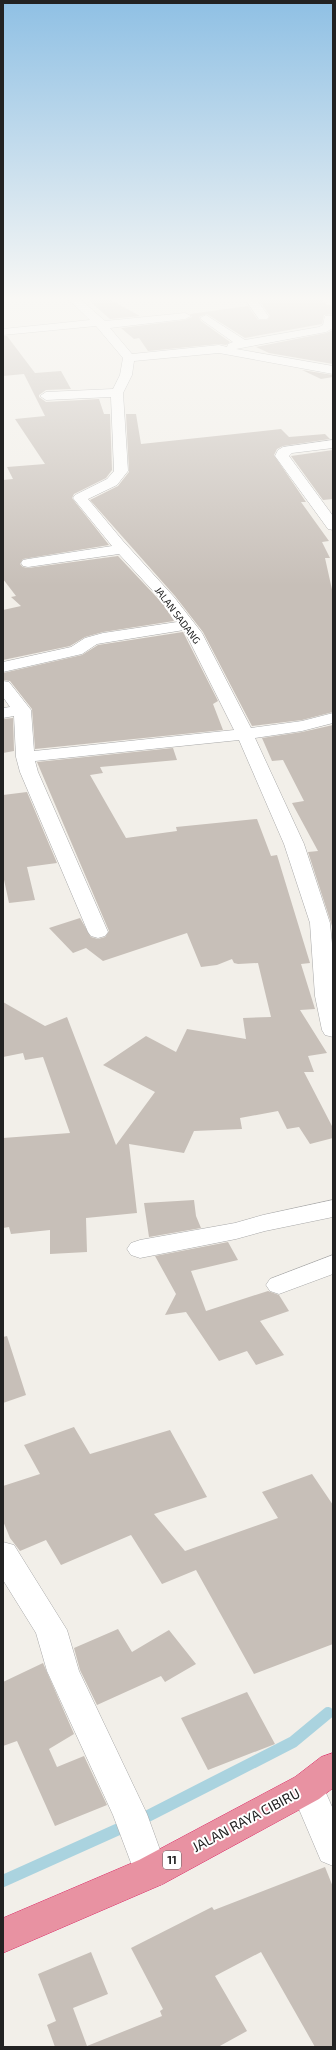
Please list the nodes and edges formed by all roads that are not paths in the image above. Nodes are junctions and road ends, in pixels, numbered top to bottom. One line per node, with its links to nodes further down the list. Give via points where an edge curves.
1 (70, 395): 3 (street)
2 (117, 395): 6 (street, JALAN SADANG, via 122,471 112,482 80,498)
3 (46, 396)
4 (333, 444): 5 (street, via 288,450 282,456)
5 (331, 520)
6 (122, 549): 7 (street); 8 (street, JALAN SADANG, via 169,600)
7 (28, 563)
8 (188, 625): 9 (street, via 103,638 91,641 76,651); 14 (street, JALAN SADANG)
9 (3, 667)
10 (3, 686): 11 (street)
11 (22, 710): 12 (street); 15 (street)
12 (3, 713)
13 (333, 718): 14 (street, via 302,726)
14 (245, 734): 15 (street); 17 (street, JALAN SADANG, via 294,844)
15 (25, 756): 16 (street, via 29,772)
16 (98, 932)
17 (328, 948): 18 (street, JALAN SADANG)
18 (330, 1007): 19 (street, JALAN SADANG)
19 (333, 1030)
20 (329, 1215): 21 (street, via 263,1223 191,1241)
21 (140, 1249)
22 (333, 1264): 23 (street)
23 (278, 1285)
24 (3, 1554): 28 (street, via 51,1630 63,1671 130,1814)
25 (333, 1768): 26 (highway, JALAN RAYA CIBIRU / 11)
26 (307, 1788): 27 (street); 28 (highway, JALAN RAYA CIBIRU / 11)
27 (333, 1850)
28 (151, 1872): 29 (highway, JALAN RAYA CIBIRU / 11)
29 (3, 1936)

